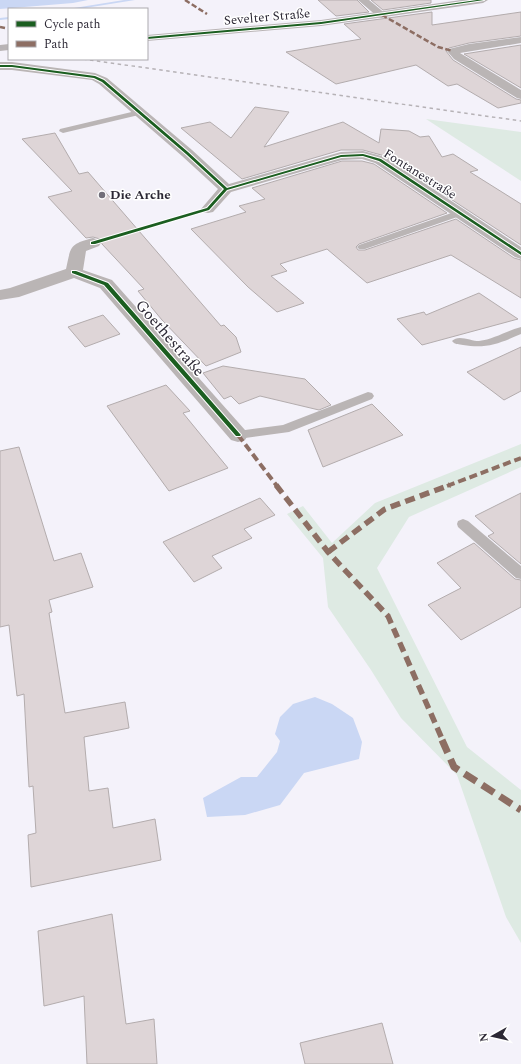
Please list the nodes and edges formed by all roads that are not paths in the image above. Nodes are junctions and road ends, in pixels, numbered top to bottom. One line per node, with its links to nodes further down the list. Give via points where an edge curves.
1 (363, 0): 3 (street)
2 (483, 0): 3 (street, Sevelter Straße)
3 (382, 15): 4 (street, Sevelter Straße)
4 (148, 38)
5 (521, 40): 7 (street, via 453,51 458,57)
6 (0, 66): 8 (street, via 95,77 109,84)
7 (521, 95)
8 (140, 112): 9 (lane); 10 (street)
9 (63, 130)
10 (226, 189): 11 (street); 12 (street, Fontanestraße, via 341,156 363,155 380,160)
11 (208, 209)
12 (460, 213): 14 (lane); 15 (street, Fontanestraße)
13 (93, 243): 16 (street, via 79,248)
14 (362, 247)
15 (521, 254)
16 (74, 272): 17 (street); 21 (street, Goethestraße, via 106,284)
17 (0, 295)
18 (521, 330): 19 (lane, via 492,342 476,344)
19 (457, 341)
20 (368, 396): 21 (lane, via 285,429)
21 (238, 435)
22 (463, 524): 23 (lane)
23 (521, 574)

